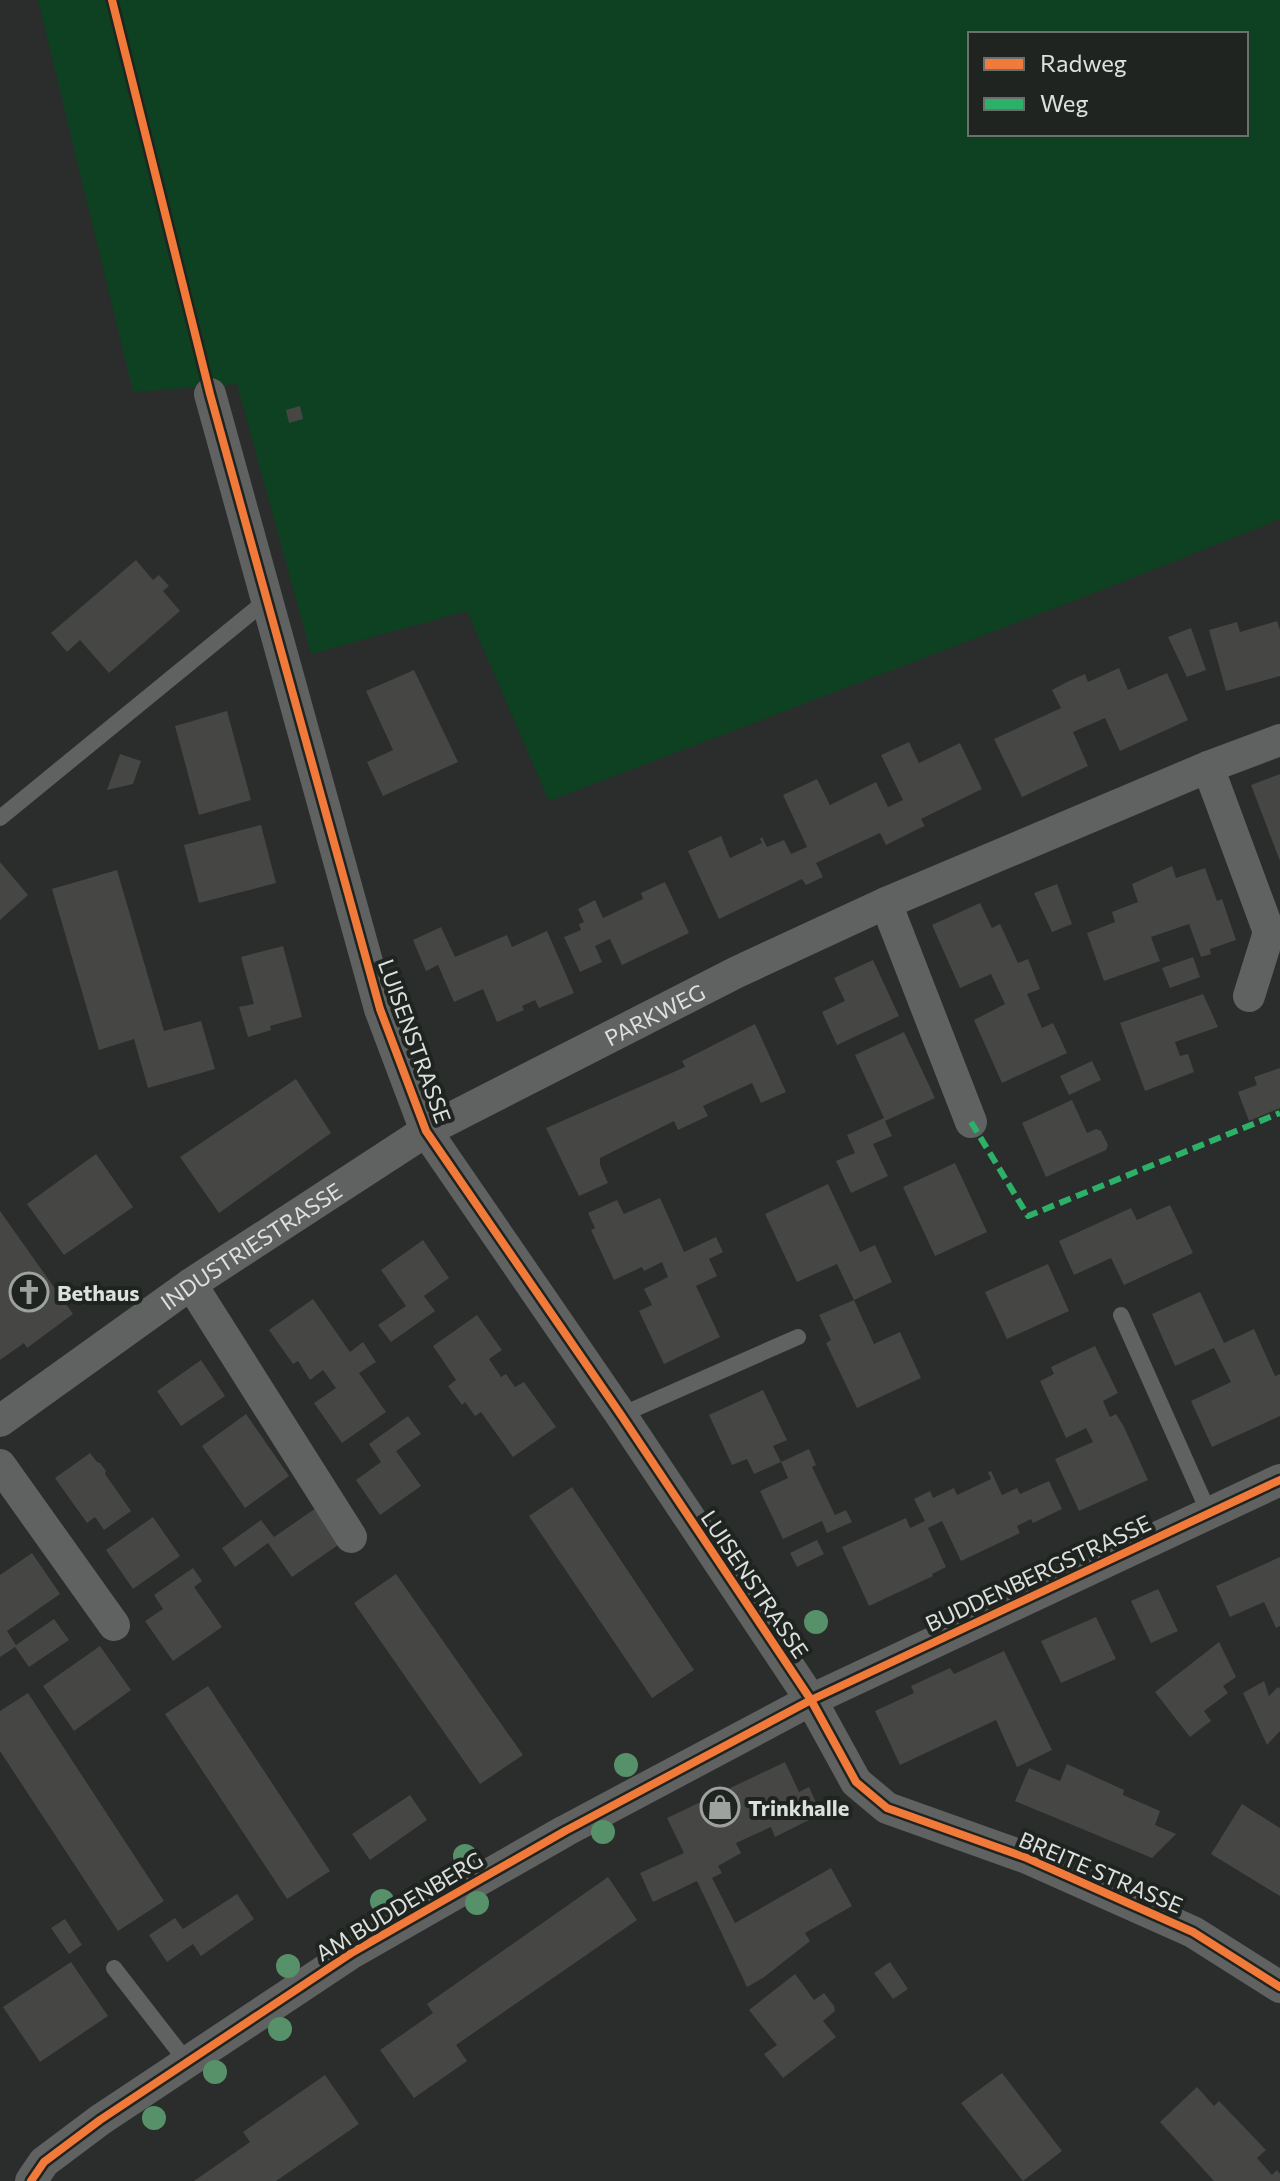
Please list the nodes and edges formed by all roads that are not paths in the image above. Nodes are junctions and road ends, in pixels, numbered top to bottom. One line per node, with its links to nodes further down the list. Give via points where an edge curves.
1 (210, 394): 2 (street, LUISENSTRASSE)
2 (268, 599): 5 (lane); 9 (street, LUISENSTRASSE, via 380,1009)
3 (1280, 740): 4 (street, PARKWEG)
4 (1208, 767): 6 (street, PARKWEG); 7 (street, via 1269,932)
5 (0, 818)
6 (886, 903): 8 (street); 9 (street, PARKWEG, via 737,972)
7 (1249, 996)
8 (971, 1122)
9 (426, 1131): 10 (street, INDUSTRIESTRASSE); 13 (street, LUISENSTRASSE)
10 (191, 1284): 14 (street, INDUSTRIESTRASSE); 18 (street)
11 (1121, 1315): 17 (lane)
12 (798, 1337): 13 (lane)
13 (621, 1415): 20 (street, LUISENSTRASSE)
14 (0, 1421)
15 (0, 1465): 19 (street)
16 (1280, 1480): 17 (street, BUDDENBERGSTRASSE)
17 (1209, 1513): 20 (street, BUDDENBERGSTRASSE)
18 (351, 1537)
19 (114, 1625)
20 (811, 1700): 22 (street, BREITE STRASSE, via 856,1782 887,1808 1027,1858 1193,1932); 23 (street, AM BUDDENBERG, via 353,1952)
21 (114, 1968): 23 (lane)
22 (1280, 1987)
23 (187, 2062): 24 (street, AM BUDDENBERG, via 44,2162)
24 (31, 2181)

